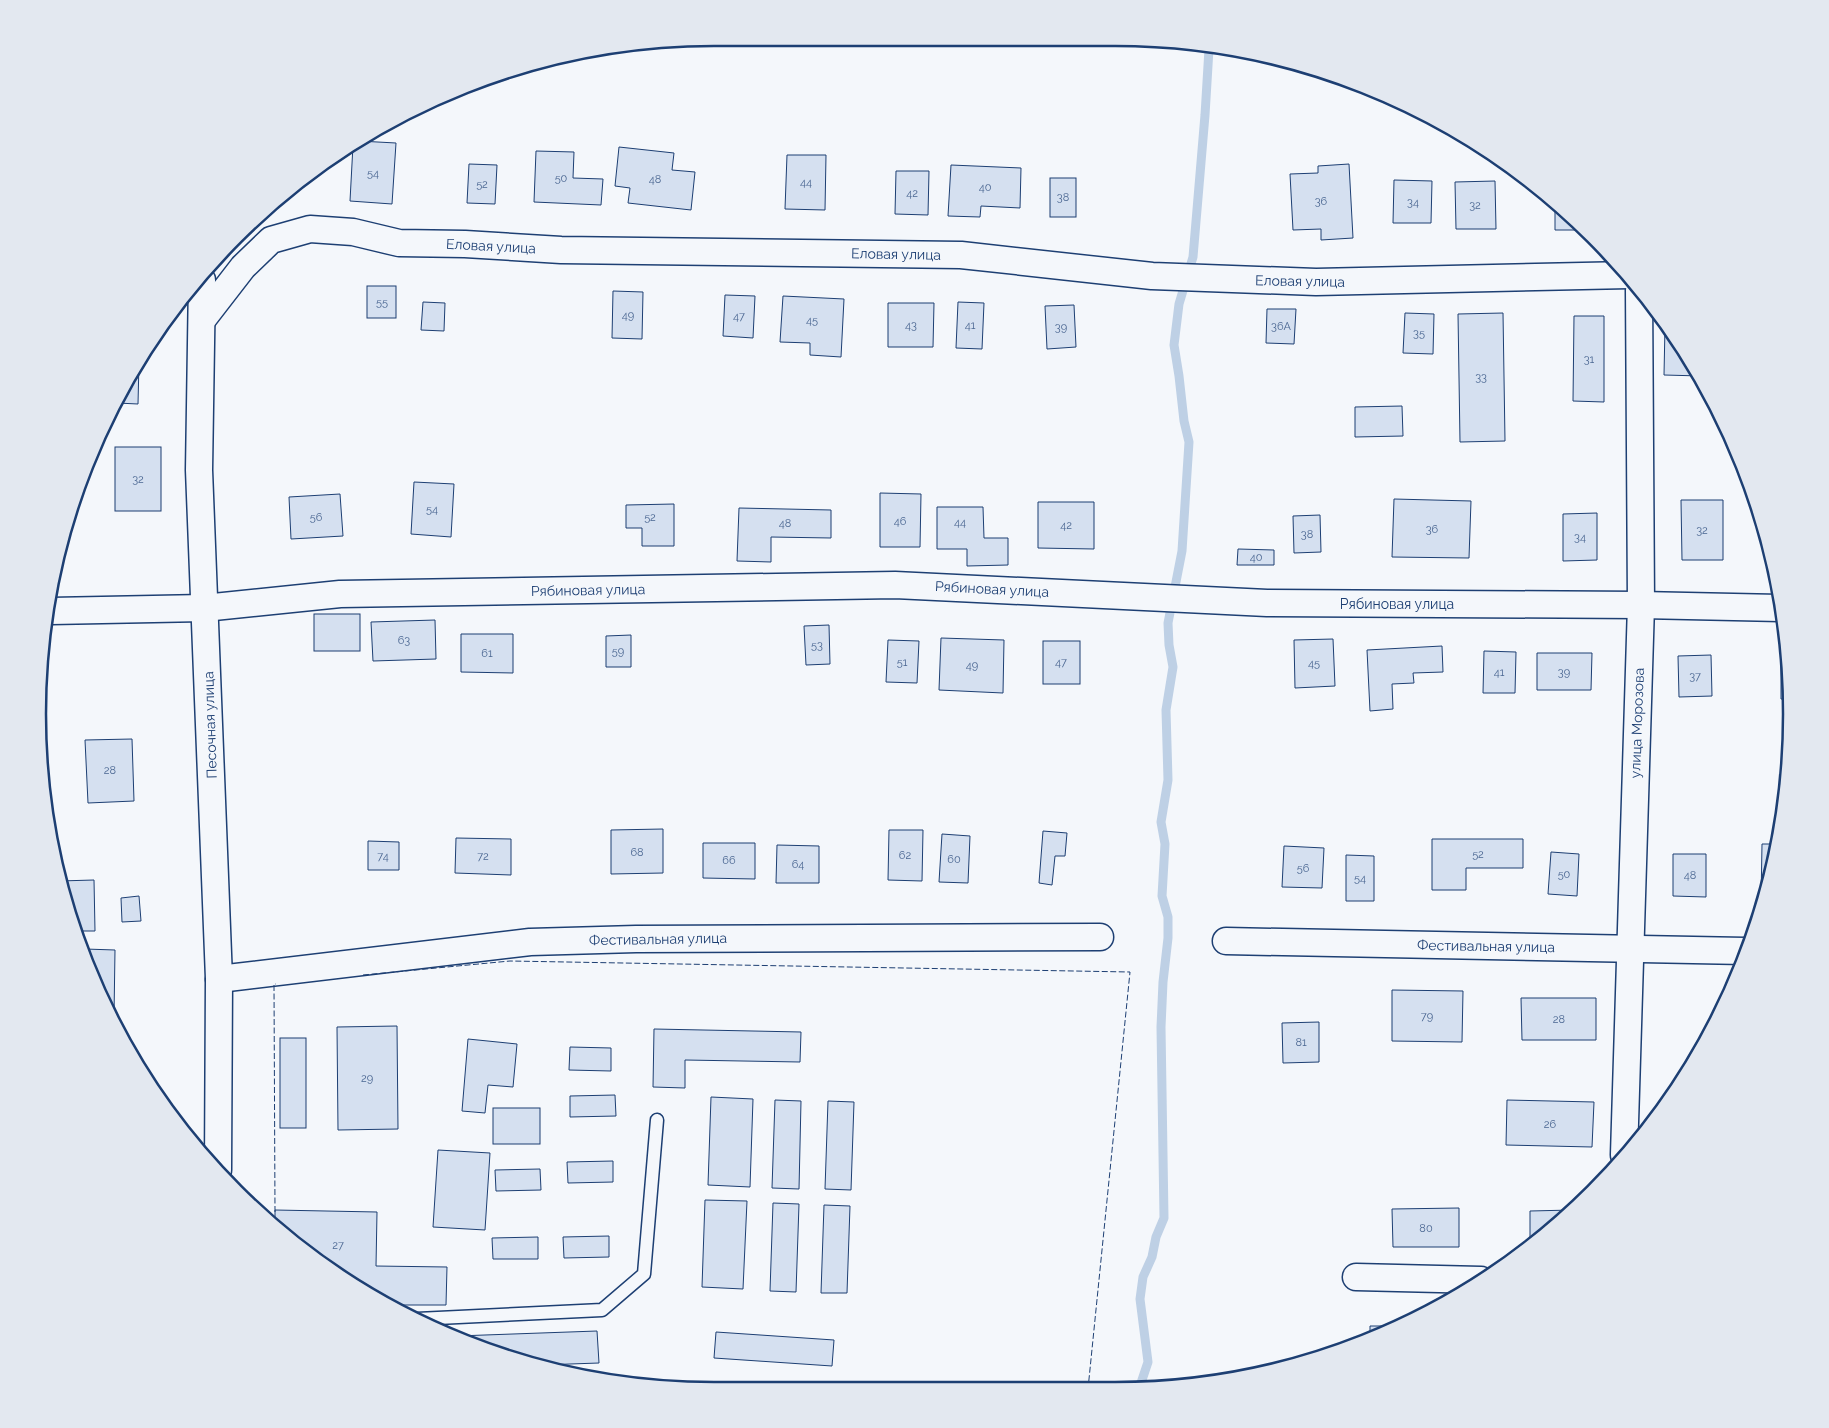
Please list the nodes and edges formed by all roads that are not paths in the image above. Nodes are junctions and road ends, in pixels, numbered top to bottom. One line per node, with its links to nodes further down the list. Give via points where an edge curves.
1 (1618, 275): 4 (street, Еловая улица, via 1316,282 1165,276 961,255 561,250 399,243 353,232 310,228 271,240 243,267)
2 (202, 286): 4 (street, Песочная улица)
3 (1639, 300): 5 (street, улица Морозова)
4 (202, 320): 6 (street, Песочная улица, via 199,470)
5 (1640, 605): 6 (street, Рябиновая улица, via 1267,603 895,585 340,594); 7 (street, Рябиновая улица); 11 (street, улица Морозова)
6 (204, 608): 8 (street, Рябиновая улица); 13 (street, Песочная улица)
7 (1774, 608)
8 (55, 611)
9 (1100, 937): 13 (street, Фестивальная улица, via 530,942)
10 (1226, 941): 11 (street, Фестивальная улица)
11 (1629, 949): 12 (street, Фестивальная улица); 15 (street, улица Морозова)
12 (1739, 951)
13 (219, 979): 16 (street, Песочная улица)
14 (657, 1120): 19 (lane, via 644,1274 602,1310)
15 (1624, 1145)
16 (218, 1160)
17 (1356, 1277): 18 (street)
18 (1469, 1280)
19 (429, 1317)

